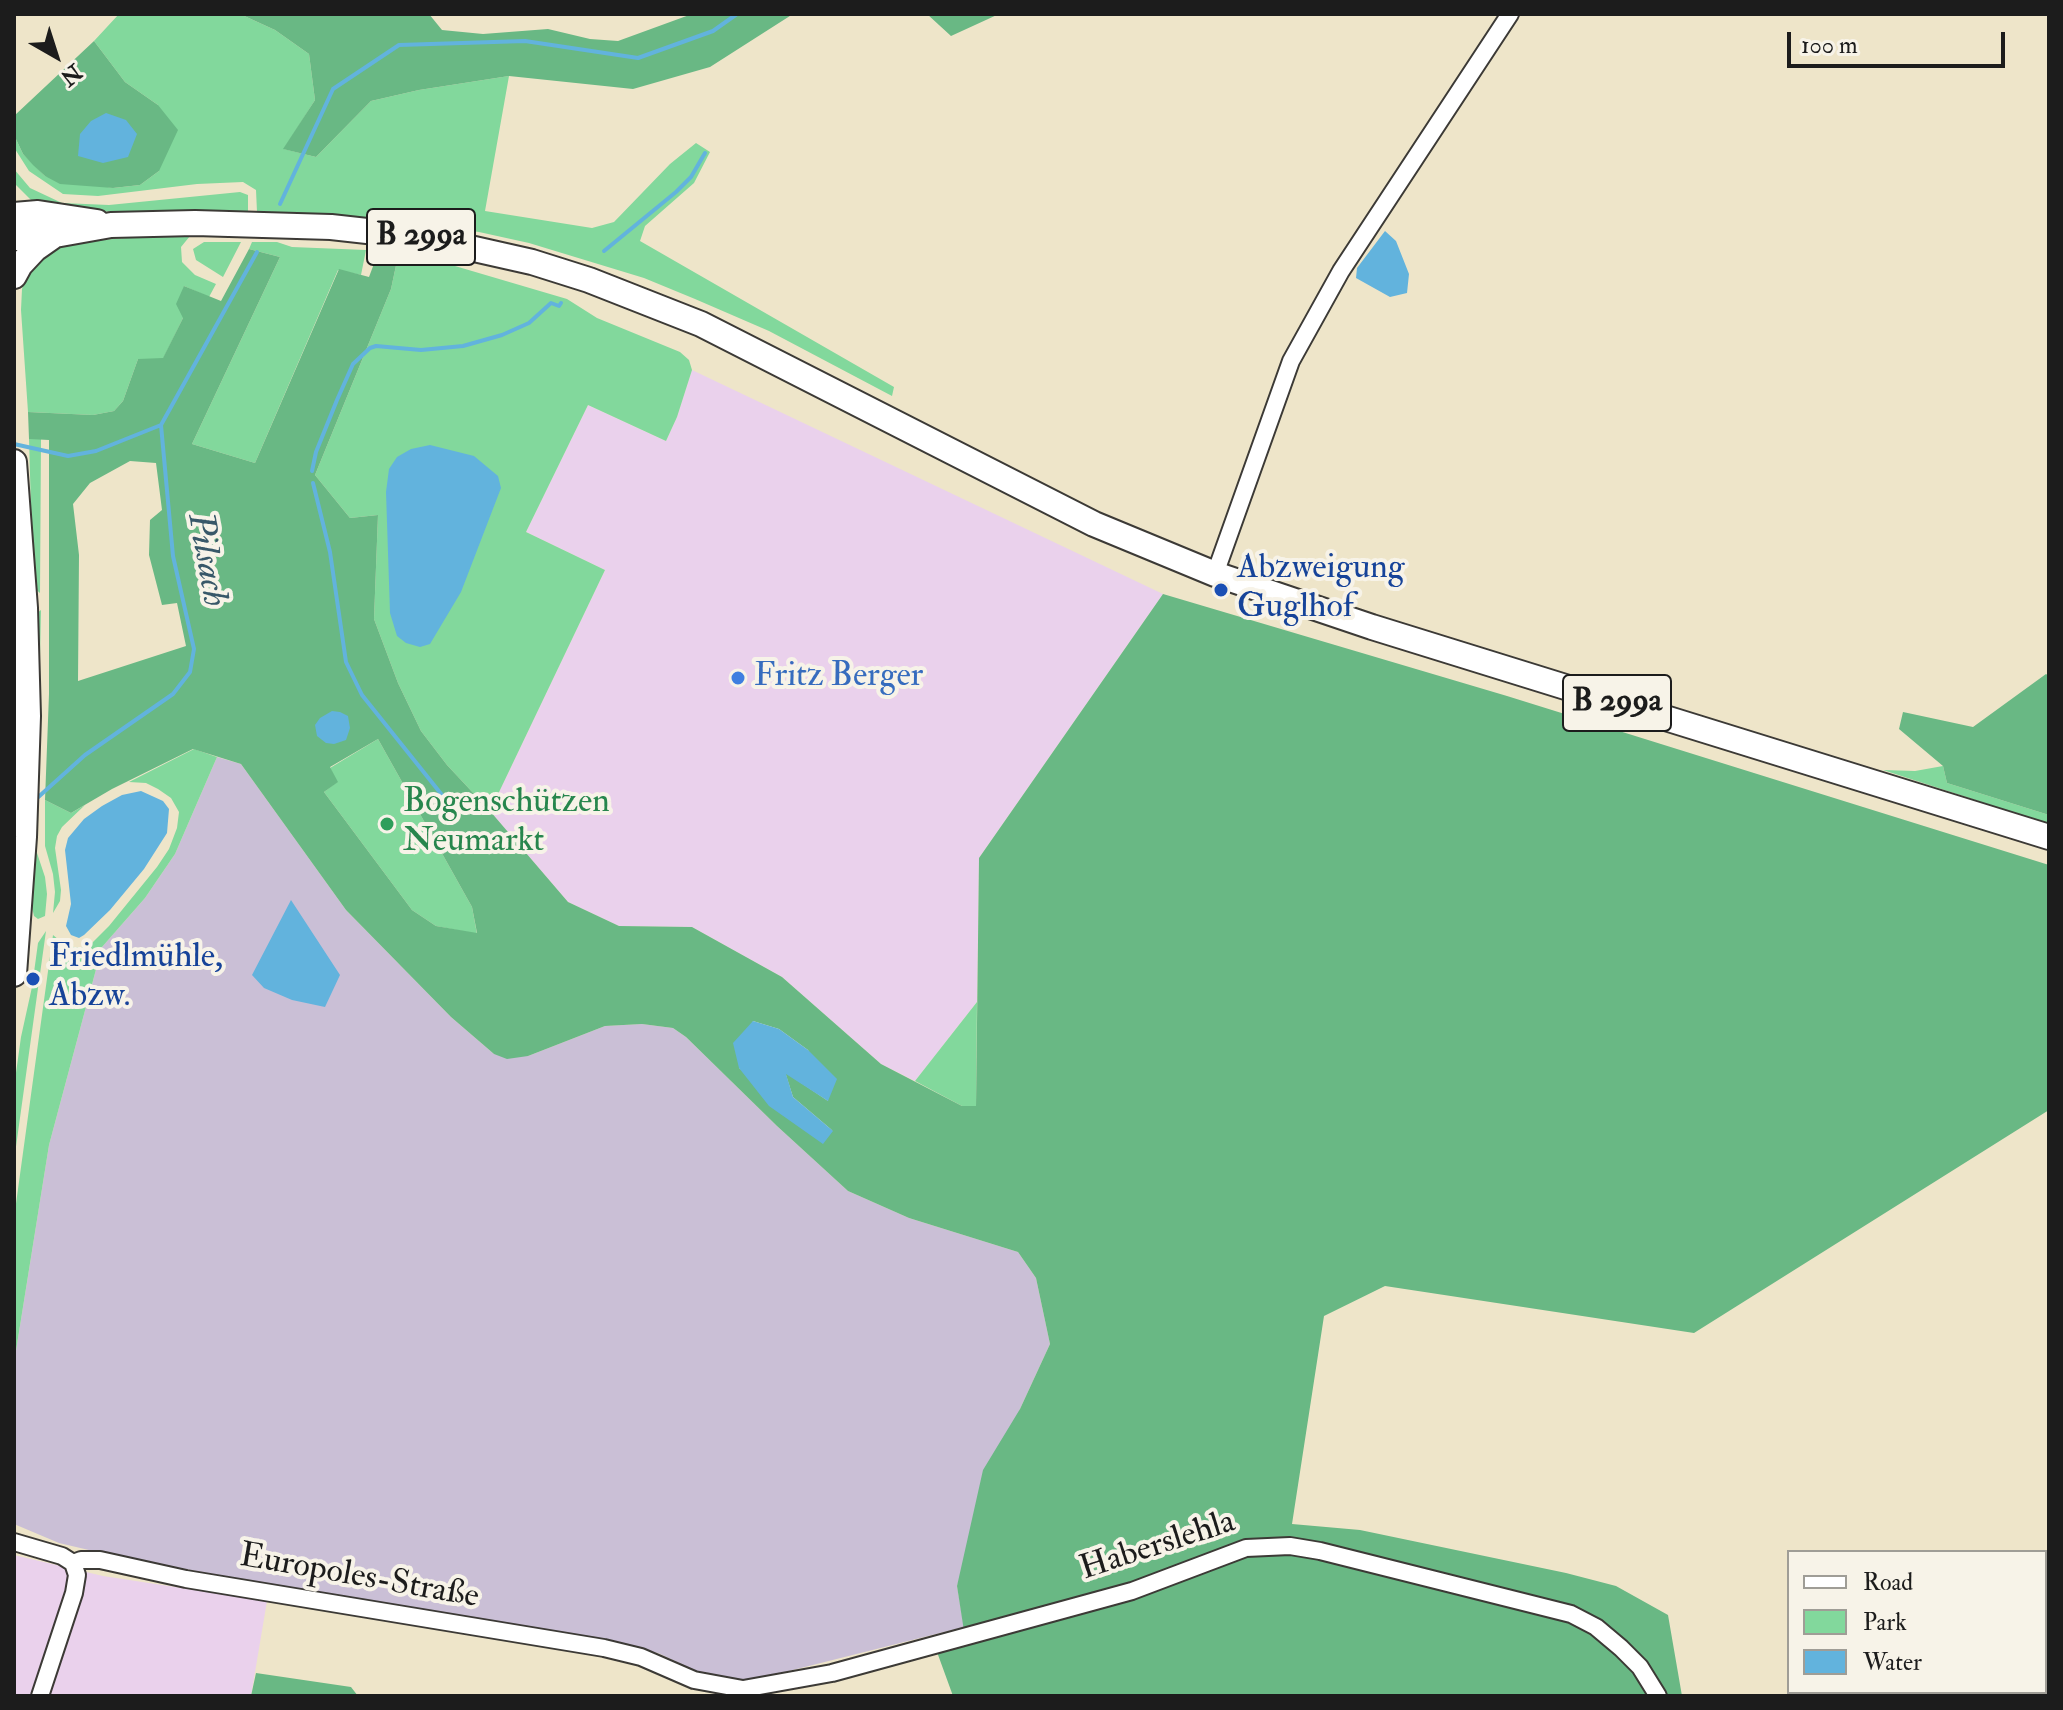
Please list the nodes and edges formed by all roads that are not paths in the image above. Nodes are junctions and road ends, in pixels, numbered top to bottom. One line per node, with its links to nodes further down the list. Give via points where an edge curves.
1 (1510, 14): 9 (street, via 1341,271 1291,361)
2 (14, 199): 3 (main road, B 299a)
3 (26, 214): 4 (main road, B 299a)
4 (111, 225): 5 (main road, B 299a); 9 (main road, B 299a, via 247,224 379,231 480,249 589,280 734,340 1094,524)
5 (55, 235): 6 (main road, B 299a); 7 (main road, B 299a, via 26,258)
6 (14, 238)
7 (14, 276)
8 (14, 462): 11 (main road, via 27,663 26,793)
9 (1215, 574): 10 (main road, B 299a)
10 (2049, 837)
11 (14, 965): 12 (main road)
12 (14, 974)
13 (14, 1542): 14 (street, Europoles-Straße)
14 (73, 1563): 15 (street, Europoles-Straße, via 100,1560 604,1648); 16 (street, via 74,1593)
15 (694, 1680): 17 (street, Haberslehla, via 743,1689 832,1673 1132,1591 1229,1552 1268,1545 1320,1551 1571,1614 1621,1648)
16 (40, 1696)
17 (1658, 1696)

